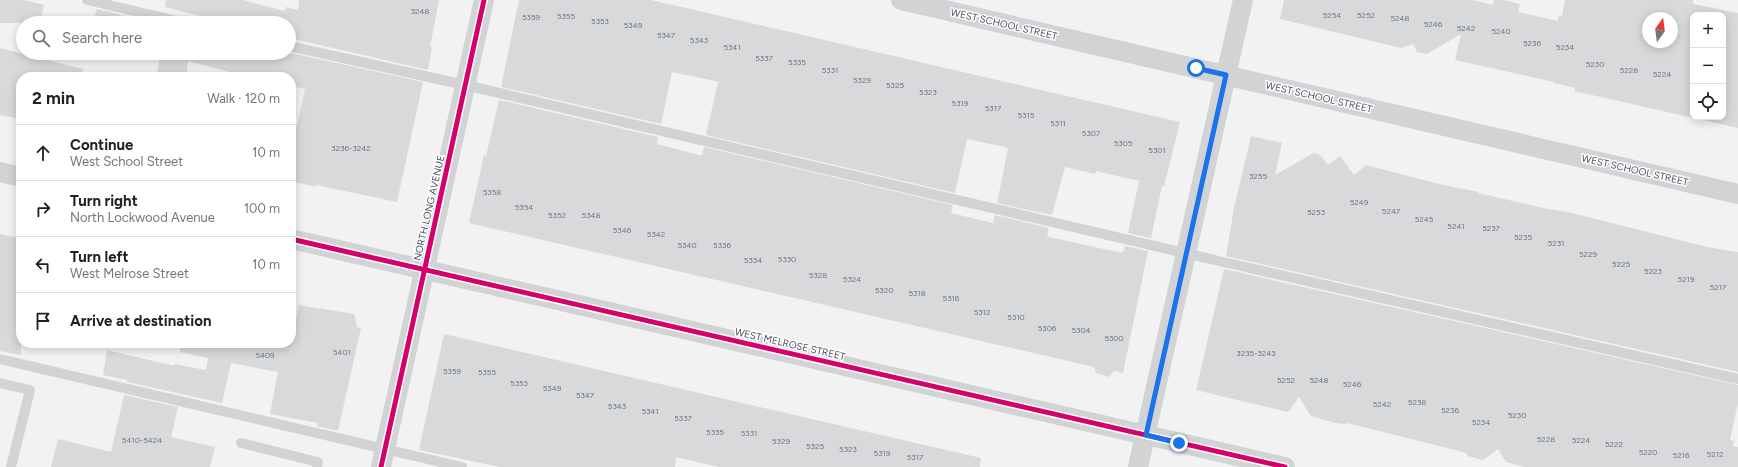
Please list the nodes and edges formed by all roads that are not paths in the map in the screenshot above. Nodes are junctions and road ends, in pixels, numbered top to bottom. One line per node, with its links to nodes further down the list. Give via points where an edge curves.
1 (87, 0): 5 (lane)
2 (484, 0): 8 (street, NORTH LONG AVENUE)
3 (901, 0): 7 (street, WEST SCHOOL STREET)
4 (1243, 0): 7 (street)
5 (156, 16)
6 (296, 48): 8 (lane)
7 (1226, 75): 11 (street, WEST SCHOOL STREET); 13 (street)
8 (465, 85): 13 (lane); 14 (street, NORTH LONG AVENUE)
9 (0, 172): 10 (street)
10 (16, 176)
11 (1738, 194)
12 (296, 240): 14 (street, WEST MELROSE STREET)
13 (1186, 253): 16 (lane); 18 (street)
14 (424, 269): 18 (street, WEST MELROSE STREET); 20 (street, NORTH LONG AVENUE)
15 (0, 360): 20 (lane)
16 (1738, 379)
17 (0, 383): 21 (lane, via 30,390)
18 (1146, 435): 24 (street); 25 (street, WEST MELROSE STREET)
19 (241, 443): 22 (lane, via 318,462)
20 (383, 458): 23 (lane)
21 (11, 467)
22 (317, 467)
23 (462, 467)
24 (1138, 467)
25 (1285, 467)

